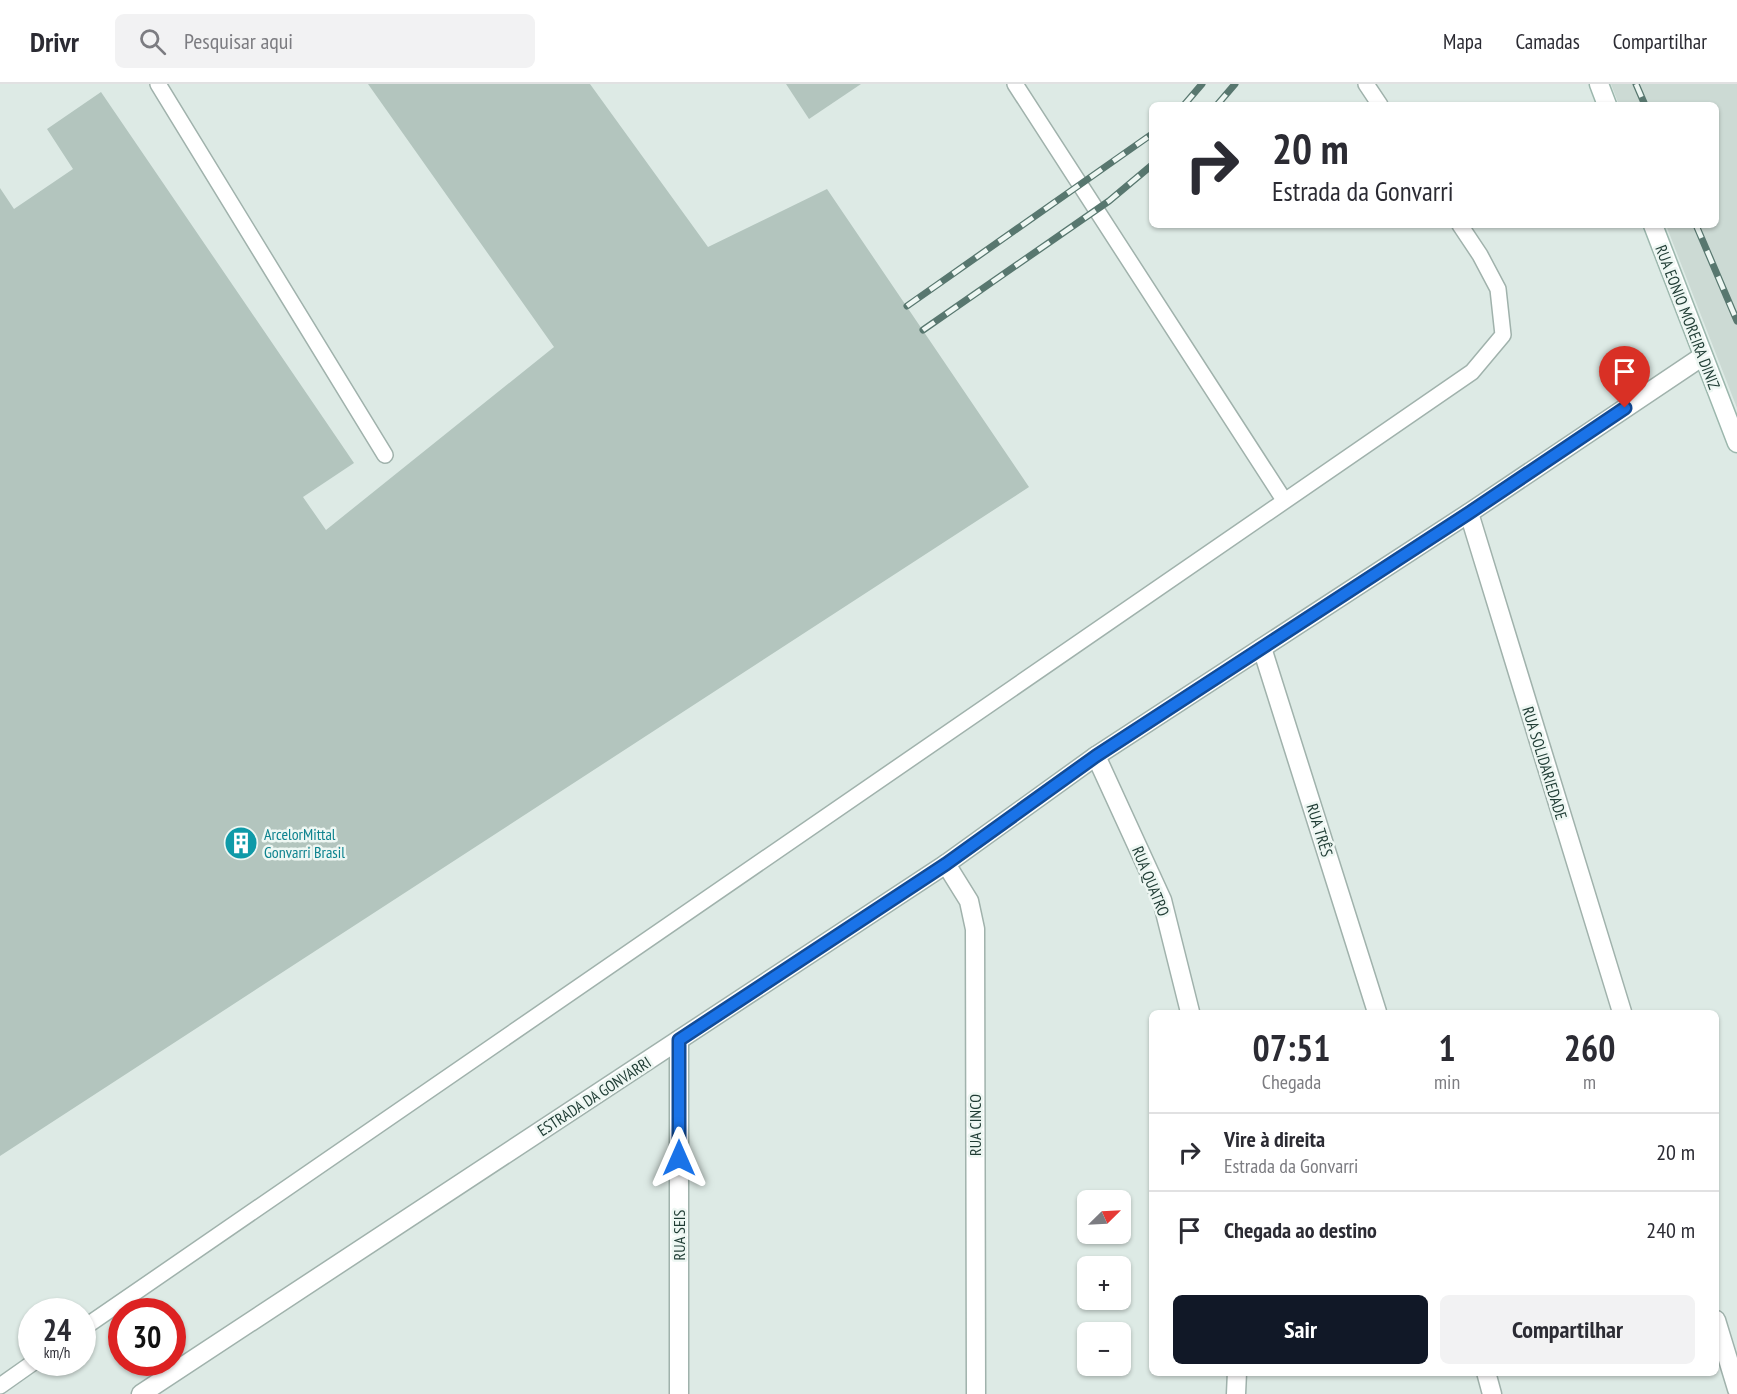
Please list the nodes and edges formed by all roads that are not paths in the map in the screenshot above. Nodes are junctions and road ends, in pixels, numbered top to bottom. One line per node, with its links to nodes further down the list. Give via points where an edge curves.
1 (158, 84): 11 (lane)
2 (1015, 84): 12 (lane)
3 (1366, 84): 5 (lane)
4 (1599, 84): 6 (street)
5 (1378, 102)
6 (1606, 102)
7 (1462, 228): 12 (lane, via 1498,289 1503,335 1472,372)
8 (1654, 228): 9 (street, RUA EONIO MOREIRA DINIZ)
9 (1703, 356): 10 (street, RUA EONIO MOREIRA DINIZ); 13 (street, ESTRADA DA GONVARRI)
10 (1737, 443)
11 (385, 455)
12 (1284, 500): 21 (lane)
13 (1469, 513): 14 (street, ESTRADA DA GONVARRI); 19 (street, RUA SOLIDARIEDADE)
14 (1262, 648): 15 (street, ESTRADA DA GONVARRI); 18 (street, RUA TRÊS)
15 (1096, 756): 16 (street, ESTRADA DA GONVARRI); 17 (street, RUA QUATRO, via 1162,900)
16 (946, 864): 20 (street, ESTRADA DA GONVARRI); 30 (street, RUA CINCO, via 969,900 975,929)
17 (1190, 1010)
18 (1376, 1010)
19 (1621, 1010)
20 (679, 1040): 28 (street, ESTRADA DA GONVARRI); 29 (street, RUA SEIS)
21 (96, 1319)
22 (1719, 1330): 27 (street)
23 (18, 1373): 26 (lane)
24 (1236, 1376): 31 (street)
25 (1487, 1376): 32 (street)
26 (0, 1386)
27 (1737, 1389)
28 (141, 1394)
29 (679, 1394)
30 (976, 1394)
31 (1236, 1394)
32 (1492, 1394)

